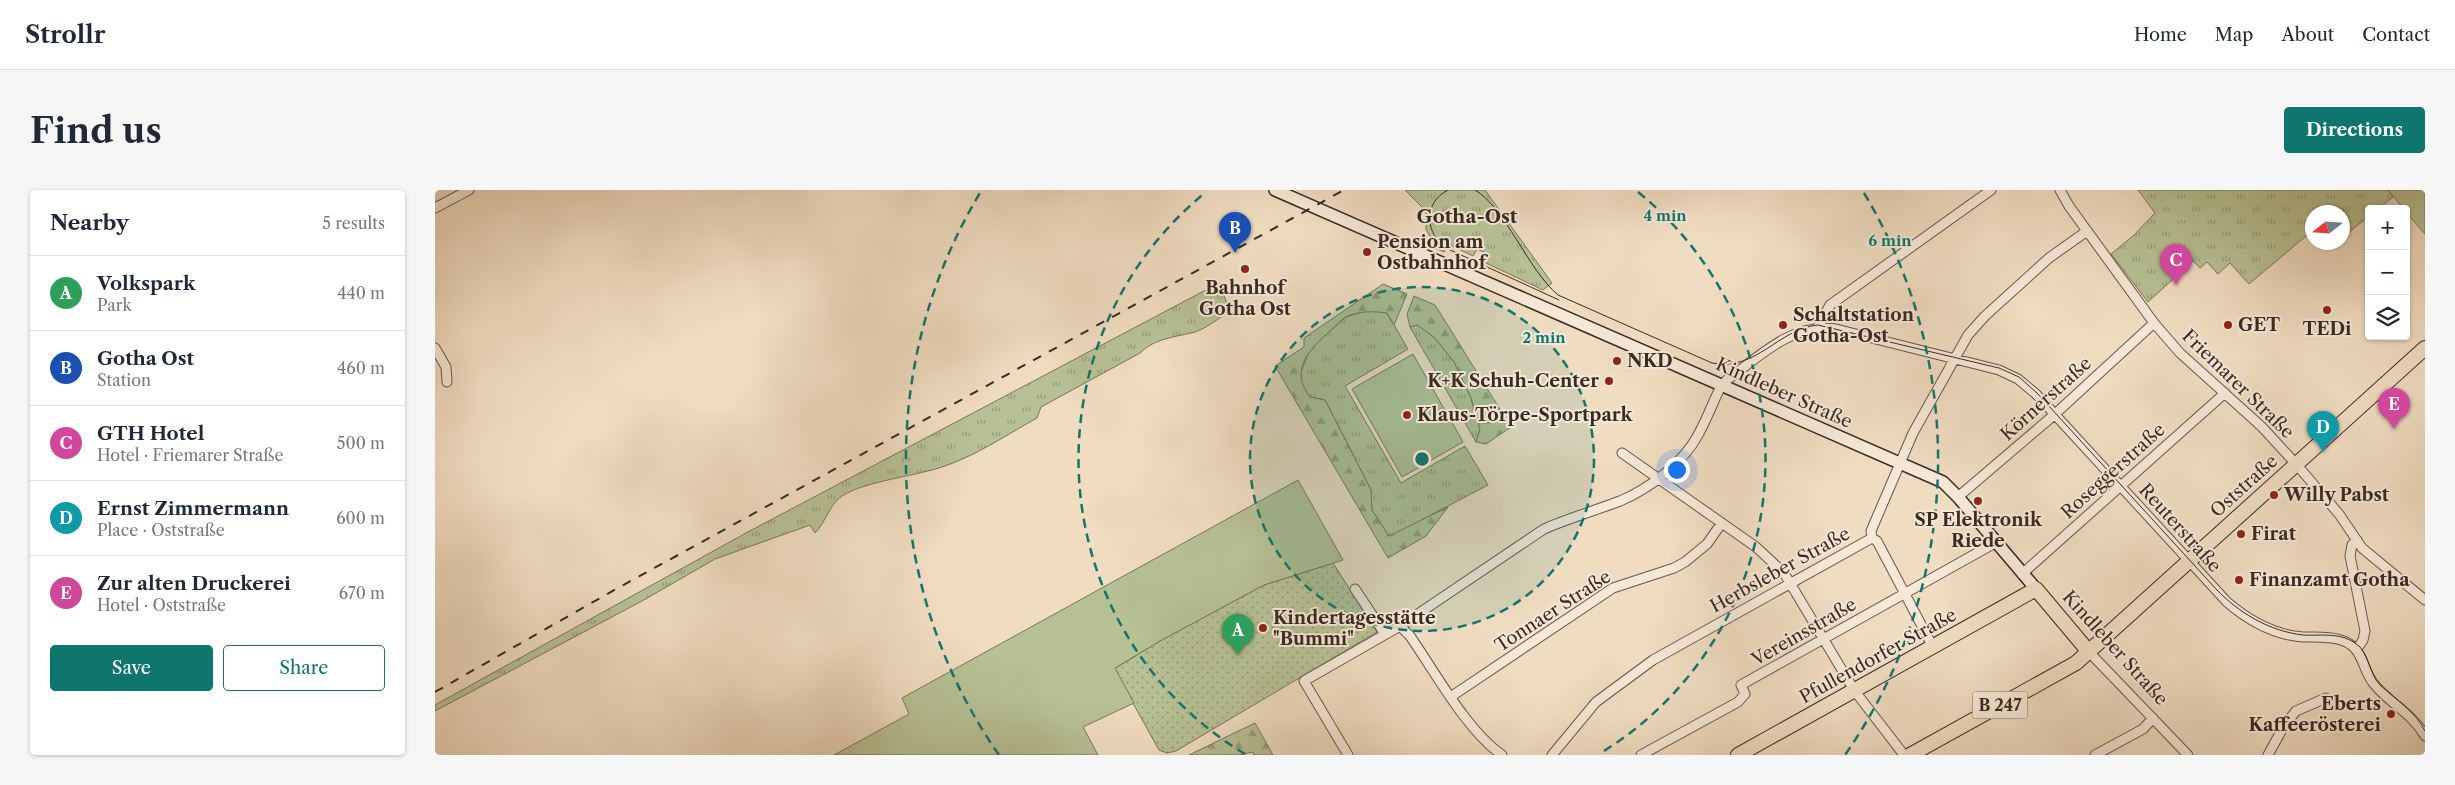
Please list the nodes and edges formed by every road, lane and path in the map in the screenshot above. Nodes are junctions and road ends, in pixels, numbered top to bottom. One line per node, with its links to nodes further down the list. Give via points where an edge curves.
1 (469, 190): 7 (street)
2 (1275, 190): 15 (main road, Kindleber Straße)
3 (1991, 190): 10 (street, via 1829,305)
4 (2053, 190): 6 (street, Friemarer Straße)
5 (2060, 190): 6 (street, Friemarer Straße)
6 (2065, 200): 8 (street, Friemarer Straße)
7 (435, 208)
8 (2087, 231): 9 (street, Friemarer Straße); 13 (street, Herbsleber Straße, via 2049,258 1985,316 1968,335)
9 (2154, 323): 16 (street, Friemarer Straße); 17 (street, Körnerstraße)
10 (1817, 327): 13 (street, Reuterstraße); 15 (street, via 1789,336)
11 (435, 348): 14 (street, via 446,367)
12 (2425, 348): 20 (main road, Oststraße / B 247)
13 (1955, 359): 17 (street, Reuterstraße, via 1999,370 2018,379); 19 (street, Herbsleber Straße, via 1930,400)
14 (447, 382)
15 (1721, 386): 19 (main road, Kindleber Straße); 21 (street, via 1697,436 1682,456)
16 (2225, 393): 20 (street, Friemarer Straße); 22 (street, Roseggerstraße)
17 (2055, 414): 22 (street, Reuterstraße); 23 (street, Körnerstraße)
18 (1622, 454): 21 (street)
19 (1901, 464): 23 (main road, Kindleber Straße, via 1943,482); 25 (street, Herbsleber Straße, via 1871,531)
20 (2296, 464): 26 (street, Friemarer Straße); 28 (main road, Oststraße / B 247)
21 (1657, 479): 24 (street); 35 (street, via 1620,501 1544,529)
22 (2121, 486): 28 (street, Reuterstraße); 29 (street, Roseggerstraße)
23 (1958, 496): 27 (main road, Kindleber Straße)
24 (1721, 524): 30 (street, via 1767,556); 42 (street, Tonnaer Straße, via 1707,544 1685,562 1613,588)
25 (1872, 538): 30 (street, Herbsleber Straße); 33 (street, via 1877,541)
26 (2357, 540): 34 (street, Friemarer Straße, via 2362,548); 39 (street, via 2349,556 2365,631)
27 (1995, 543): 29 (main road, Kindleber Straße); 33 (street, Vereinsstraße)
28 (2189, 562): 39 (street, Reuterstraße, via 2221,597 2248,618 2293,635 2340,640); 40 (main road, Oststraße / B 247)
29 (2023, 574): 32 (main road, Kindleber Straße)
30 (1791, 583): 37 (street); 49 (street, Herbsleber Straße, via 1633,674 1596,702)
31 (1355, 589): 36 (street)
32 (2036, 590): 38 (main road, Pfullendorfer Straße); 40 (main road, Kindleber Straße)
33 (1905, 593): 37 (street, Vereinsstraße); 38 (street)
34 (2425, 600)
35 (1400, 626): 36 (street); 42 (street)
36 (1385, 634): 47 (street, via 1304,681)
37 (1825, 639): 41 (street); 50 (street, Vereinsstraße, via 1741,685 1745,694 1738,702)
38 (1933, 647): 41 (main road, Pfullendorfer Straße)
39 (2357, 650): 45 (street, via 2374,684)
40 (2089, 652): 44 (street, Kindleber Straße); 53 (main road, B 247, via 2076,663)
41 (1853, 690): 51 (main road, Pfullendorfer Straße); 52 (street)
42 (1452, 696): 48 (street, via 1473,726)
43 (2326, 698): 56 (street, via 2296,710)
44 (2153, 718): 54 (street, via 2143,729); 55 (street, Kindleber Straße)
45 (2422, 723): 46 (street)
46 (2425, 736)
47 (1348, 755)
48 (1502, 755)
49 (1552, 755)
50 (1641, 755)
51 (1738, 755)
52 (1903, 755)
53 (1910, 755)
54 (2095, 755)
55 (2188, 755)
56 (2268, 755)

